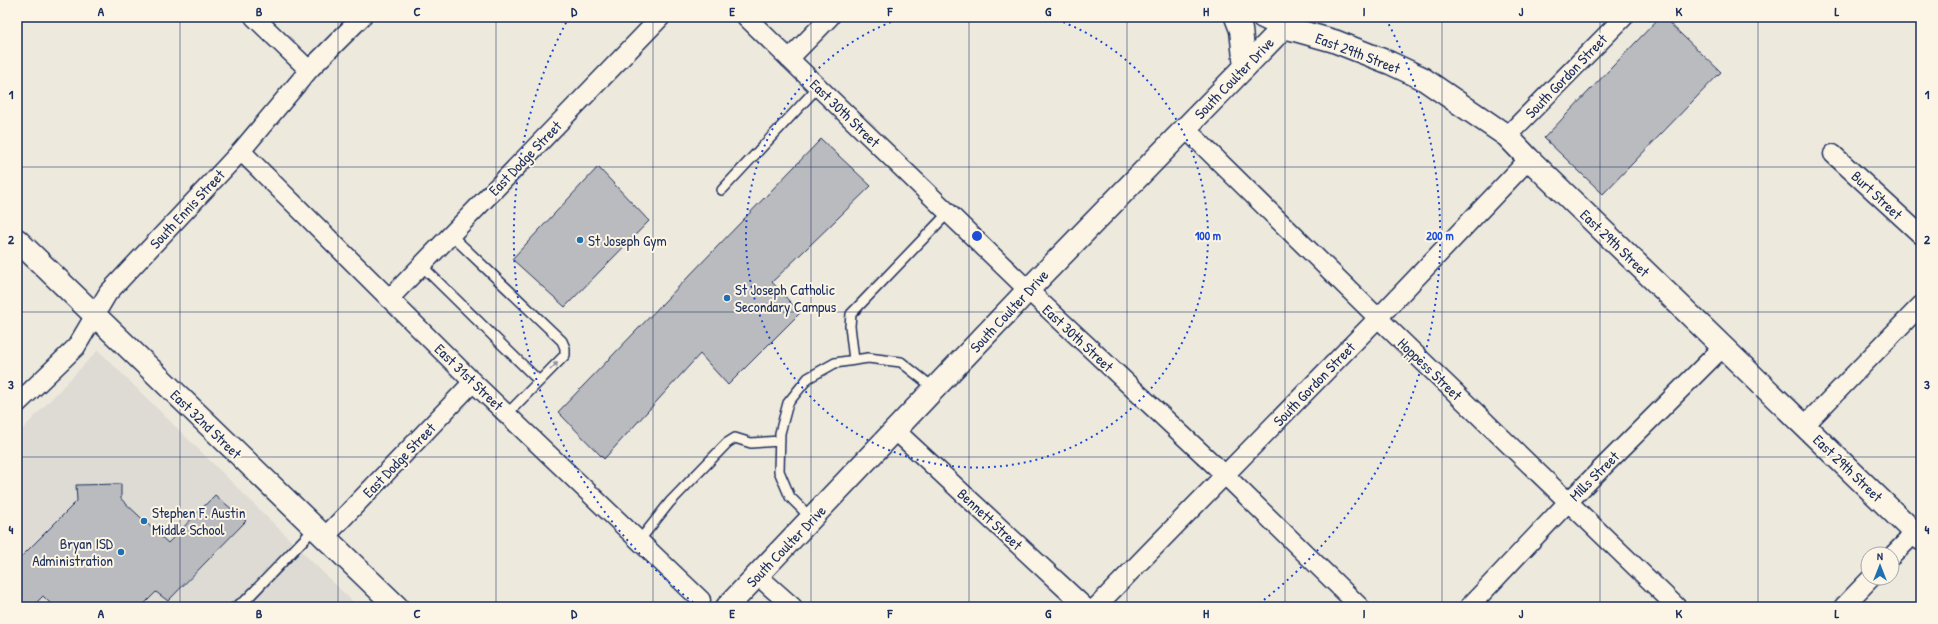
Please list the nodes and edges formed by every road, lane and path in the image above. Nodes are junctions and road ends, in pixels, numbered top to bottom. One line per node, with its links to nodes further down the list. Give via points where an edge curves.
1 (254, 17): 12 (street)
2 (362, 17): 12 (street, South Ennis Street)
3 (661, 17): 21 (street, East Dodge Street)
4 (746, 17): 10 (street, East 30th Street)
5 (830, 17): 10 (street)
6 (1236, 17): 11 (street, via 1241,30)
7 (1263, 17): 9 (street, East 29th Street)
8 (1624, 17): 15 (street, South Gordon Street)
9 (1288, 22): 11 (street, South Coulter Drive); 15 (street, East 29th Street, via 1422,78)
10 (790, 59): 13 (street, East 30th Street)
11 (1245, 67): 14 (street, South Coulter Drive)
12 (309, 70): 16 (street, South Ennis Street)
13 (818, 86): 19 (lane); 20 (street, East 30th Street)
14 (1185, 128): 25 (street, South Coulter Drive); 29 (street, Hoppess Street)
15 (1507, 136): 18 (street, East 29th Street)
16 (241, 151): 26 (street, East 31st Street); 28 (street, South Ennis Street, via 108,293)
17 (1833, 154): 22 (street, Burt Street)
18 (1529, 159): 29 (street, South Gordon Street); 30 (street, East 29th Street)
19 (722, 190)
20 (948, 213): 25 (street, East 30th Street); 31 (lane, via 851,314)
21 (451, 235): 24 (street, East Dodge Street); 32 (lane, one-way to 21, via 564,355 562,341)
22 (1921, 236)
23 (17, 240): 28 (street, East 32nd Street)
24 (421, 266): 26 (street, East Dodge Street); 32 (lane)
25 (1028, 290): 34 (street, South Coulter Drive); 40 (street, East 30th Street)
26 (389, 299): 33 (street, East 31st Street)
27 (1921, 304): 37 (street)
28 (95, 317): 35 (street, South Ennis Street, via 76,347); 43 (street, East 32nd Street)
29 (1378, 318): 40 (street, South Gordon Street); 41 (street, Hoppess Street)
30 (1723, 347): 37 (street, East 29th Street); 41 (street, Mills Street)
31 (854, 360): 34 (lane, via 868,358 901,362); 39 (lane, via 835,363 808,378 788,403)
32 (539, 381): 36 (lane)
33 (473, 382): 36 (street, East 31st Street); 43 (street, East Dodge Street)
34 (935, 389): 38 (street, South Coulter Drive)
35 (17, 404)
36 (507, 414): 45 (street, East 31st Street)
37 (1804, 426): 44 (street, East 29th Street)
38 (896, 431): 42 (street, South Coulter Drive); 56 (street, Bennett Street)
39 (780, 441): 42 (lane, via 779,471 790,497); 45 (lane, via 751,443 734,438 670,502)
40 (1225, 475): 57 (street, South Gordon Street); 58 (street, East 30th Street)
41 (1568, 502): 59 (street, Mills Street); 60 (street, Hoppess Street)
42 (812, 519): 47 (street, South Coulter Drive)
43 (319, 533): 49 (lane); 53 (street, East 32nd Street)
44 (1918, 536): 46 (street)
45 (639, 541): 50 (street, East 31st Street)
46 (1900, 550)
47 (758, 576): 54 (street, South Coulter Drive); 55 (street)
48 (1863, 586): 61 (street)
49 (246, 600): 51 (lane); 52 (lane)
50 (701, 600)
51 (235, 607)
52 (253, 607)
53 (397, 607)
54 (727, 607)
55 (793, 607)
56 (1085, 607)
57 (1096, 607)
58 (1360, 607)
59 (1469, 607)
60 (1677, 607)
61 (1843, 607)

